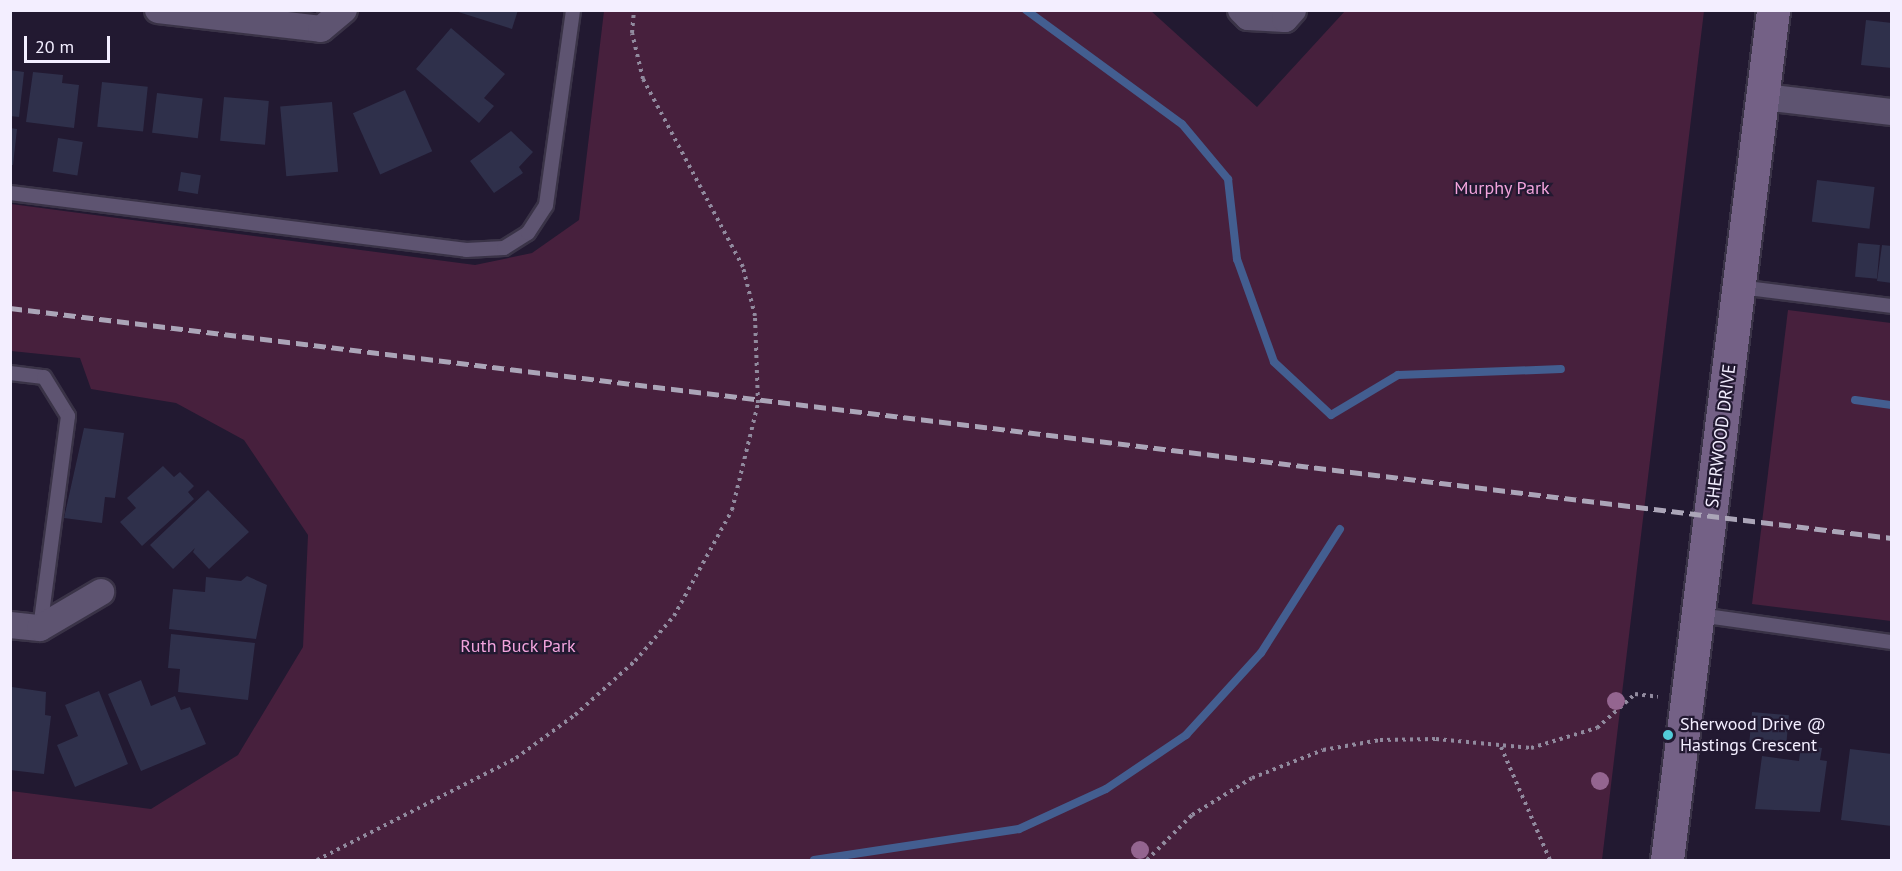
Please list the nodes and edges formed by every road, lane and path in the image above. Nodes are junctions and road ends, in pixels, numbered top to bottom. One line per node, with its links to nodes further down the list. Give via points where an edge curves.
1 (158, 10): 2 (street, via 321,29)
2 (344, 10)
3 (573, 10): 10 (lane, via 546,205 528,233 504,248 466,250)
4 (634, 10): 21 (path, via 632,33 643,79 743,267 755,316 758,403 732,510 674,616 635,662 575,715 516,758)
5 (1241, 10): 6 (street, via 1248,17 1285,19)
6 (1293, 10)
7 (1773, 10): 8 (street, SHERWOOD DRIVE)
8 (1764, 97): 9 (street); 11 (street, SHERWOOD DRIVE)
9 (1892, 112)
10 (10, 193)
11 (1739, 287): 12 (lane); 15 (street, SHERWOOD DRIVE)
12 (1892, 306)
13 (10, 373): 17 (lane, via 44,377 68,416)
14 (101, 592): 17 (street)
15 (1700, 615): 18 (lane); 19 (street, SHERWOOD DRIVE)
16 (10, 625): 17 (street)
17 (40, 628)
18 (1892, 642)
19 (1688, 701): 20 (path, via 1635,694 1597,728 1531,748); 24 (street, SHERWOOD DRIVE)
20 (1501, 747): 22 (path, via 1380,740 1323,750 1252,778 1192,815); 23 (path)
21 (317, 861)
22 (1147, 861)
23 (1550, 861)
24 (1667, 861)

